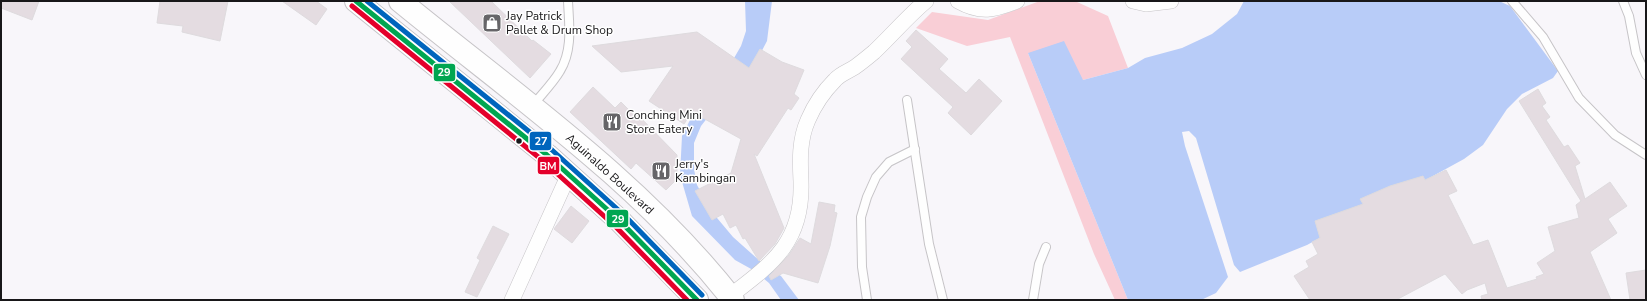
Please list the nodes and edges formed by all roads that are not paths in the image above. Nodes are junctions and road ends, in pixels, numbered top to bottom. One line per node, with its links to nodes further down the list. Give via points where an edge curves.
1 (356, 1): 16 (highway)
2 (400, 1): 13 (highway, Aguinaldo Boulevard)
3 (568, 1): 13 (lane, via 569,46 565,60 560,72)
4 (926, 1): 18 (street, via 874,52 835,79 818,102 801,141 801,201 798,220 786,246)
5 (958, 1): 6 (street, via 969,7 995,10)
6 (1017, 1)
7 (1133, 1): 8 (street, via 1146,4)
8 (1171, 1)
9 (1512, 1): 15 (lane, via 1543,37 1579,98 1615,134)
10 (1623, 1): 11 (lane, via 1629,16 1636,53)
11 (1646, 75)
12 (908, 100): 14 (lane)
13 (532, 106): 18 (highway, Aguinaldo Boulevard, via 601,162 673,232)
14 (915, 149): 21 (lane, via 889,162 876,177 867,197 861,217 862,267); 22 (lane, via 929,244)
15 (1646, 156)
16 (569, 174): 19 (street); 20 (highway, via 646,246)
17 (1046, 247): 23 (lane, via 1039,264)
18 (731, 298)
19 (512, 300)
20 (697, 300)
21 (867, 300)
22 (943, 300)
23 (1033, 300)

